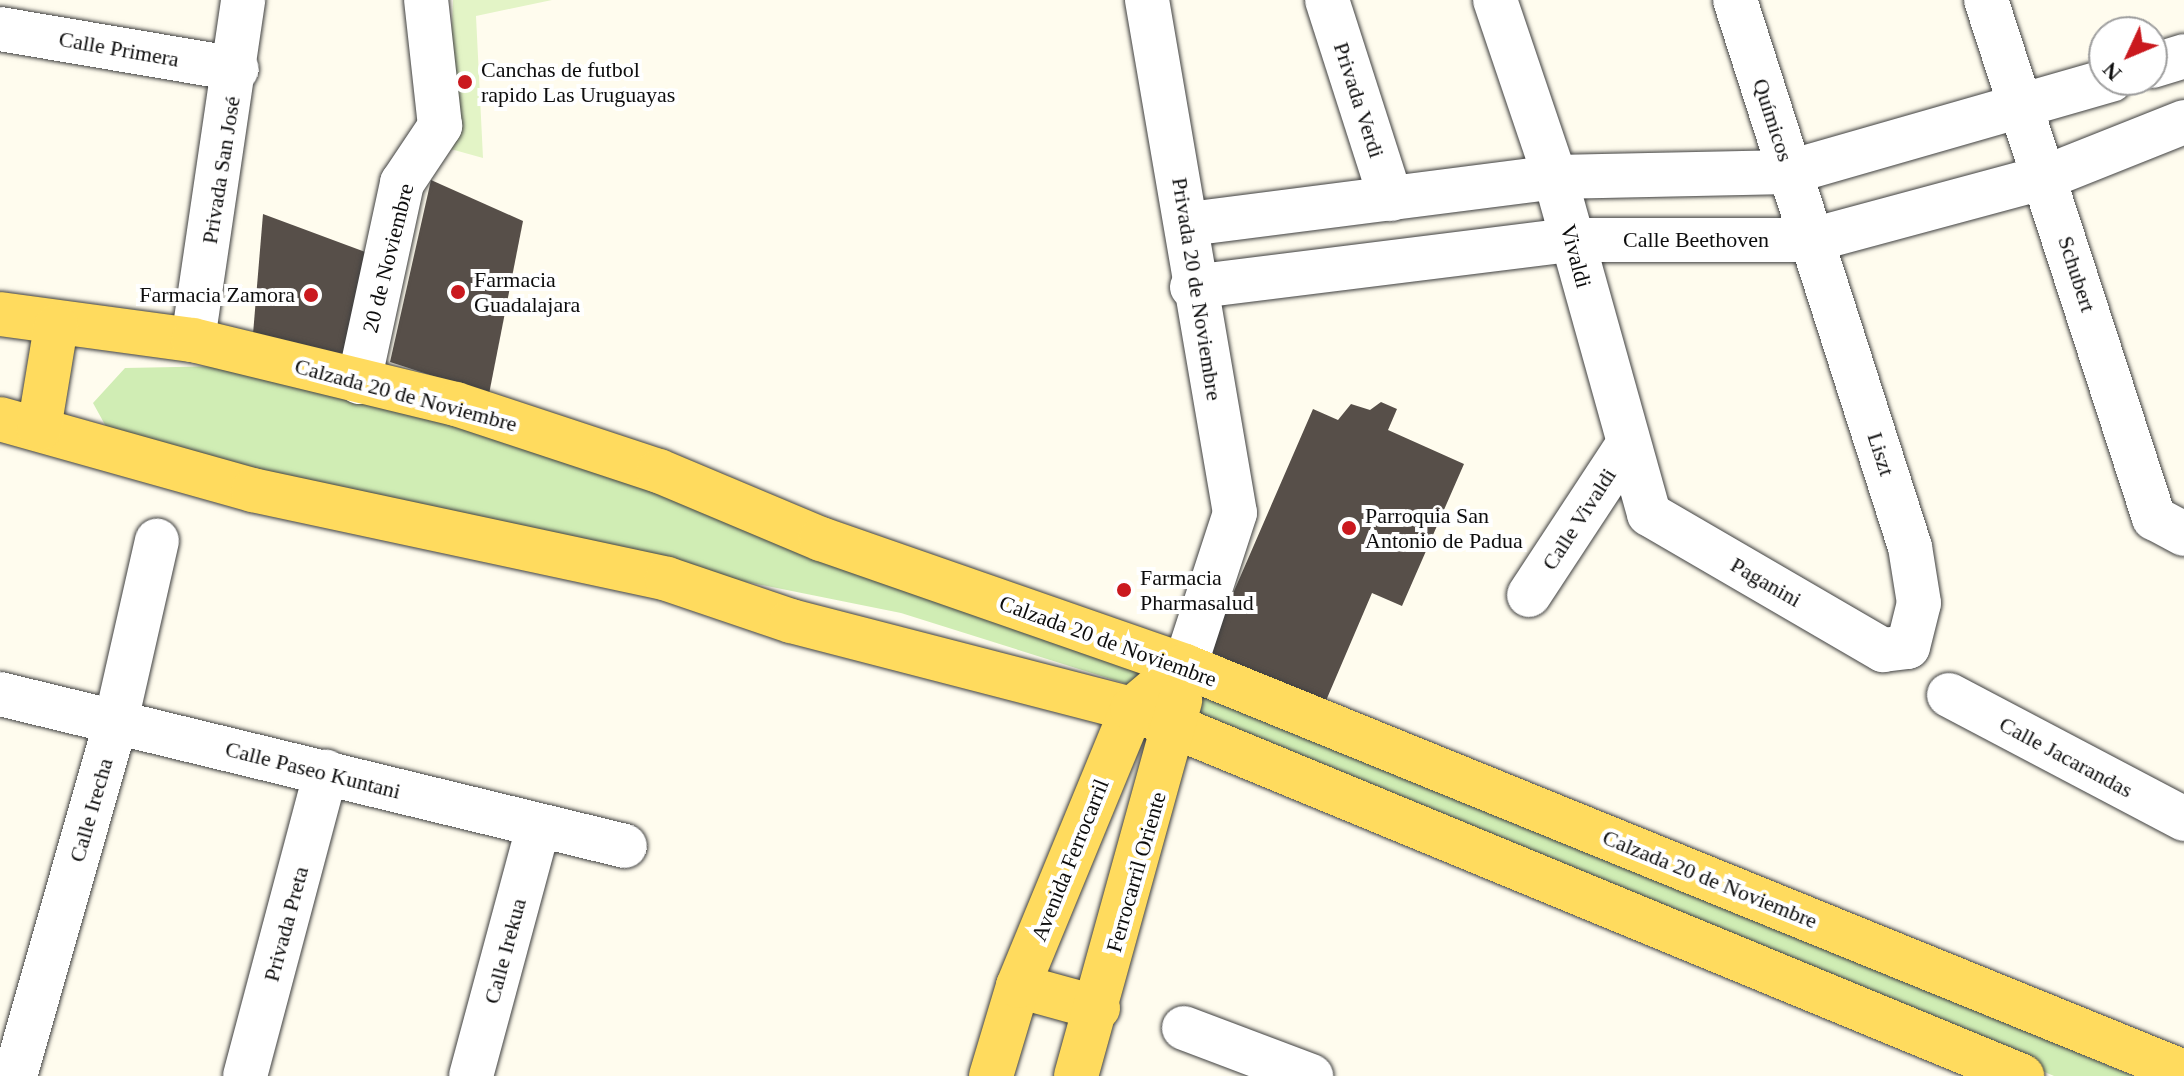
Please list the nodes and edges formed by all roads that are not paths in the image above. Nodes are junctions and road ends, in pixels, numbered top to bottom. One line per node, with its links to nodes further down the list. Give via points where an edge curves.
1 (243, 0): 9 (street, Privada San José)
2 (426, 0): 24 (street, 20 de Noviembre, via 440,126 402,183)
3 (1147, 0): 17 (street, Privada 20 de Noviembre)
4 (1327, 0): 16 (street, Privada Verdi)
5 (1495, 0): 14 (street, Vivaldi)
6 (1735, 0): 13 (street, Químicos)
7 (1986, 0): 11 (street, Schubert)
8 (0, 29): 9 (street, Calle Primera)
9 (237, 69): 23 (street, Privada San José)
10 (2088, 87): 11 (street)
11 (2022, 109): 13 (street); 15 (street, Schubert)
12 (2184, 122): 15 (street, Calle Beethoven)
13 (1790, 172): 14 (street); 19 (street, Químicos)
14 (1555, 177): 16 (street); 18 (street, Vivaldi)
15 (2046, 177): 19 (street, Calle Beethoven); 28 (street, Schubert, via 2154,518)
16 (1391, 199): 17 (street)
17 (1189, 224): 20 (street, Privada 20 de Noviembre)
18 (1572, 240): 19 (street, Calle Beethoven); 20 (street, Calle Beethoven); 26 (street, Vivaldi)
19 (1812, 240): 31 (street, Liszt, via 1910,547 1919,603 1908,647)
20 (1192, 287): 32 (street, Privada 20 de Noviembre, via 1235,513)
21 (0, 314): 22 (main road, Calzada 20 de Noviembre)
22 (56, 326): 23 (main road, Calzada 20 de Noviembre); 25 (main road)
23 (193, 340): 24 (main road, Calzada 20 de Noviembre)
24 (359, 382): 32 (main road, Calzada 20 de Noviembre, via 456,404 659,471 821,539)
25 (19, 424): 35 (main road, via 253,490 667,579 791,621)
26 (1628, 444): 27 (street, Vivaldi); 30 (street, Calle Vivaldi)
27 (1649, 514): 31 (street, Paganini)
28 (2184, 534)
29 (157, 541): 36 (street, Calle Irecha)
30 (1529, 595)
31 (1883, 650)
32 (1185, 666): 35 (main road, Avenida Ferrocarril); 37 (main road, Ferrocarril Oriente); 45 (main road, Calzada 20 de Noviembre)
33 (0, 694): 36 (street, Calle Paseo Kuntani)
34 (1949, 695): 39 (street, Calle Jacarandas)
35 (1132, 709): 37 (main road); 42 (main road, Avenida Ferrocarril)
36 (116, 721): 38 (street, Calle Paseo Kuntani); 46 (street, Calle Irecha)
37 (1177, 727): 43 (main road, Ferrocarril Oriente); 52 (main road)
38 (326, 772): 40 (street, Calle Paseo Kuntani); 47 (street, Privada Preta)
39 (2184, 819)
40 (538, 827): 41 (street, Calle Paseo Kuntani); 48 (street, Calle Irekua)
41 (625, 846)
42 (1018, 986): 43 (main road); 49 (main road, Avenida Ferrocarril)
43 (1098, 1008): 50 (main road, Ferrocarril Oriente)
44 (1184, 1028): 51 (street)
45 (2184, 1072)
46 (15, 1076)
47 (245, 1076)
48 (471, 1076)
49 (991, 1076)
50 (1076, 1076)
51 (1311, 1076)
52 (2022, 1076)

